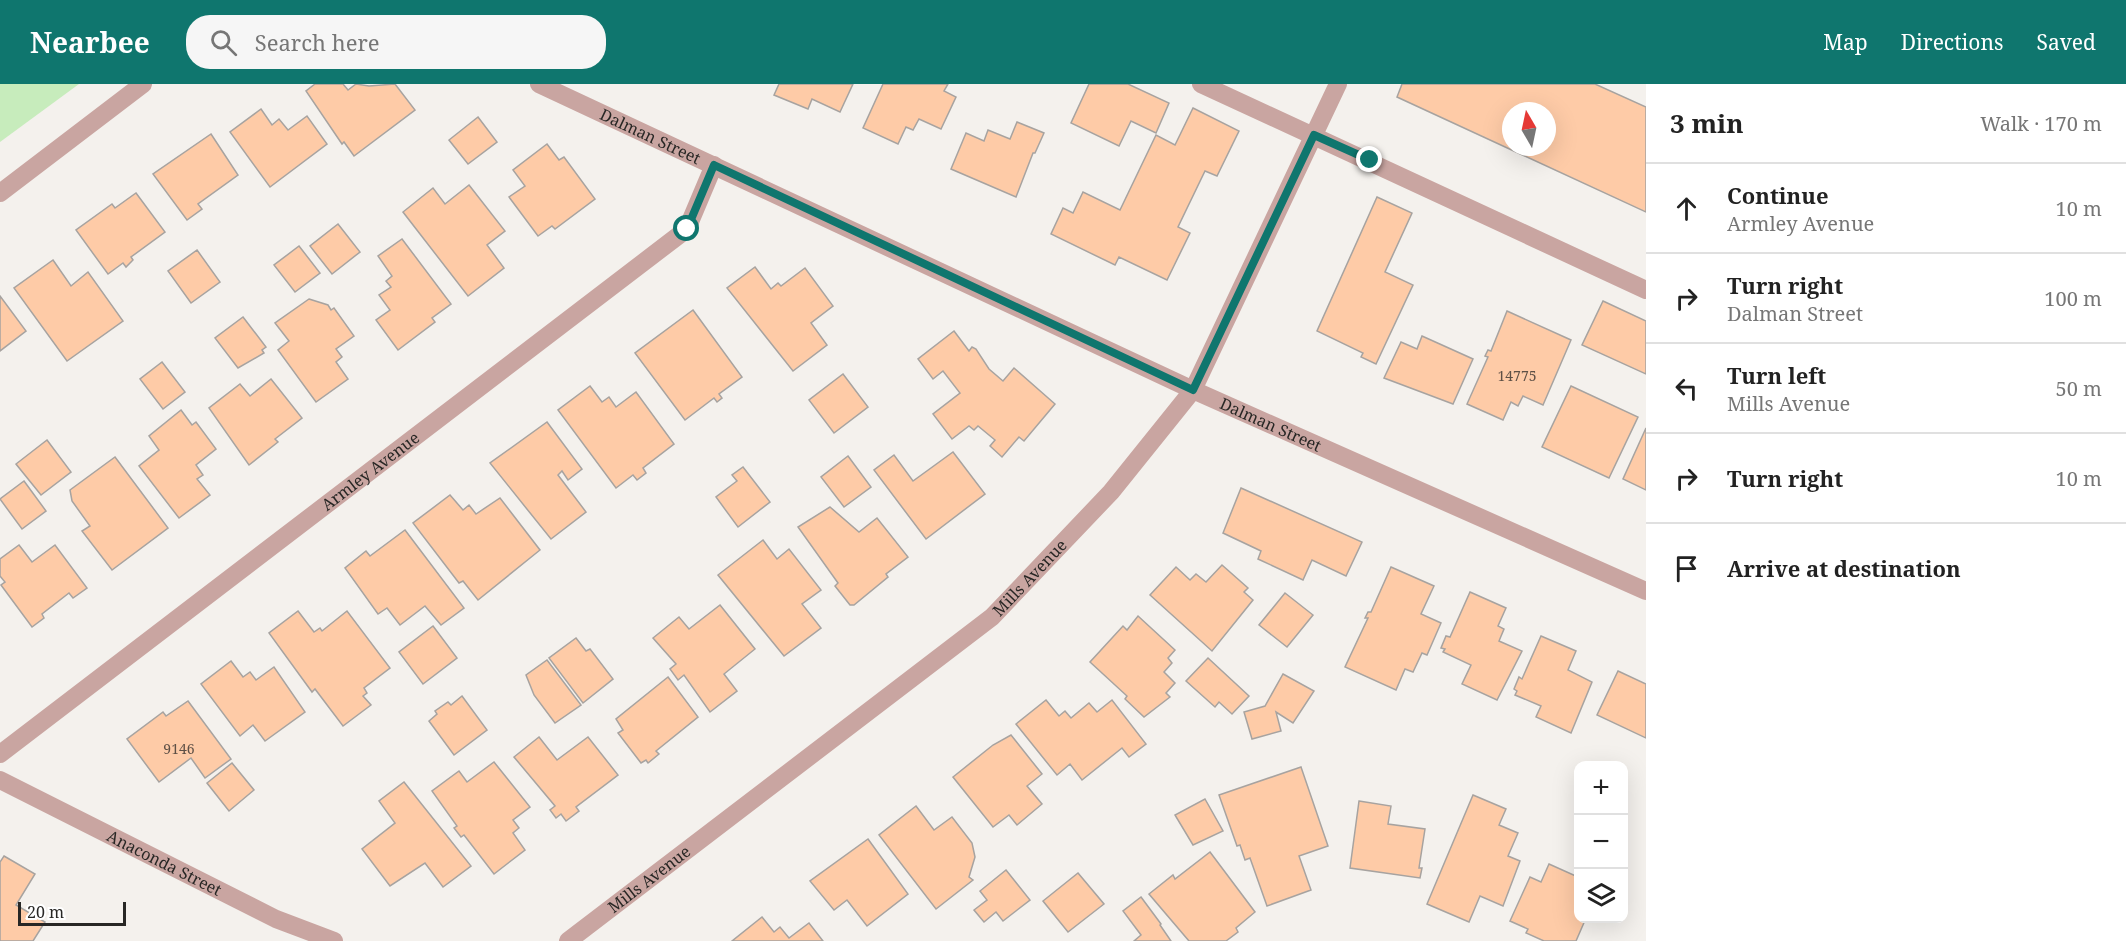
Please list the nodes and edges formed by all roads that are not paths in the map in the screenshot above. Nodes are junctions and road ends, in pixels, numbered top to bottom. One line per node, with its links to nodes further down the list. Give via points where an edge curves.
1 (143, 84): 7 (street)
2 (539, 84): 6 (street, Dalman Street)
3 (1201, 84): 5 (street)
4 (1338, 84): 5 (street, Mills Avenue)
5 (1314, 135): 8 (street); 9 (street, Mills Avenue)
6 (714, 165): 9 (street, Dalman Street); 11 (street, Armley Avenue, via 687,229)
7 (0, 193)
8 (1646, 290)
9 (1193, 390): 10 (street, Dalman Street); 14 (street, Mills Avenue, via 1111,492 992,617)
10 (1646, 591)
11 (0, 754)
12 (0, 780): 13 (street, Anaconda Street, via 276,918)
13 (334, 941)
14 (568, 941)

